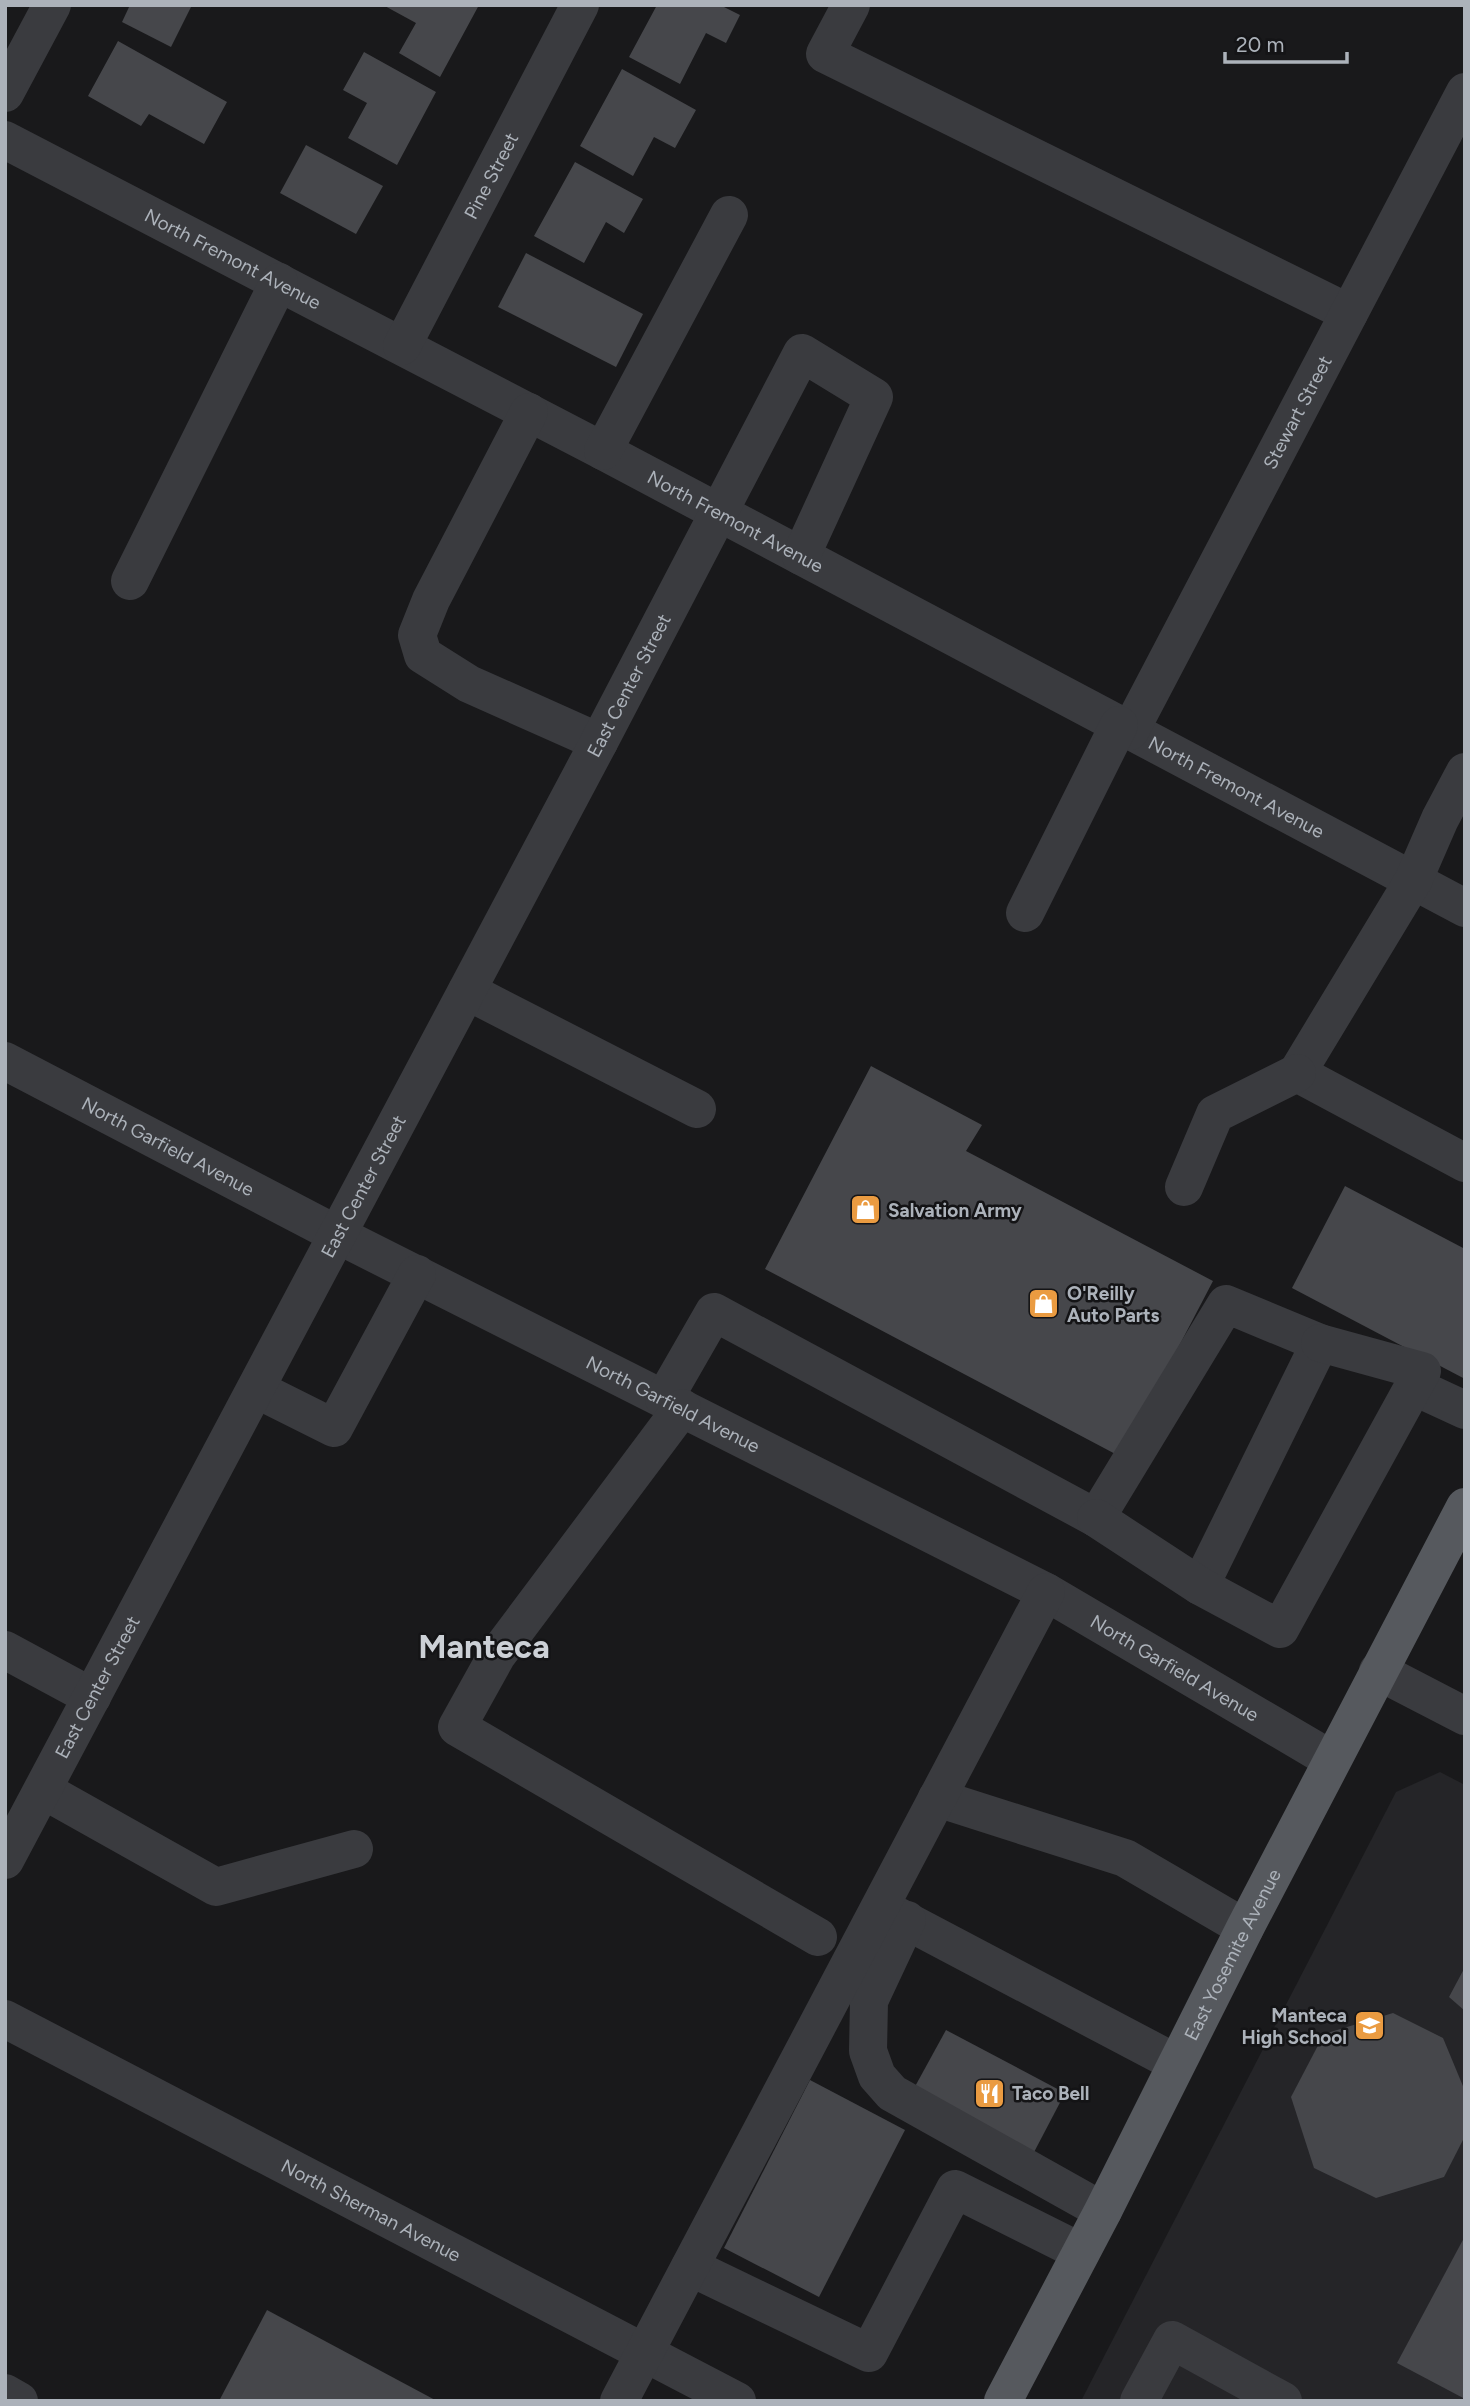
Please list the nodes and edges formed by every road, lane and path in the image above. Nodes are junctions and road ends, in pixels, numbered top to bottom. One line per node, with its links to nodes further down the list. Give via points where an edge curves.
1 (51, 5): 4 (street)
2 (580, 5): 10 (street, Pine Street)
3 (851, 5): 9 (street, via 825,54)
4 (5, 93)
5 (1460, 113): 9 (street, Stewart Street)
6 (5, 140): 8 (street, North Fremont Avenue)
7 (729, 215): 12 (street)
8 (279, 282): 10 (street, North Fremont Avenue); 15 (street)
9 (1349, 313): 16 (street, Stewart Street)
10 (402, 346): 11 (street, North Fremont Avenue)
11 (529, 412): 12 (street, North Fremont Avenue); 17 (street, via 417,635 424,655 469,684)
12 (603, 451): 13 (street, North Fremont Avenue)
13 (720, 513): 14 (street, North Fremont Avenue); 14 (street, East Center Street, via 802,353 874,397); 17 (street, East Center Street)
14 (802, 556): 16 (street, North Fremont Avenue)
15 (130, 581)
16 (1125, 728): 19 (street, North Fremont Avenue); 21 (street, Stewart Street)
17 (599, 742): 22 (street, East Center Street)
18 (1465, 772): 19 (street)
19 (1413, 881): 20 (street, North Fremont Avenue); 23 (street)
20 (1465, 908)
21 (1025, 913)
22 (467, 991): 25 (street); 28 (street, East Center Street)
23 (1297, 1073): 26 (street); 27 (street, via 1215,1114)
24 (10, 1076): 28 (street, North Garfield Avenue)
25 (697, 1109)
26 (1465, 1163)
27 (1184, 1187)
28 (338, 1235): 29 (street, North Garfield Avenue); 32 (street, East Center Street)
29 (417, 1274): 32 (street, via 334,1427); 33 (street, North Garfield Avenue)
30 (1320, 1343): 31 (street, via 1422,1371); 36 (street, via 1226,1304); 37 (street)
31 (1413, 1386): 34 (street); 37 (street, via 1280,1629)
32 (256, 1390): 41 (street, East Center Street)
33 (673, 1403): 36 (street, via 714,1312); 38 (street, North Garfield Avenue); 50 (street, via 498,1655 457,1727)
34 (1465, 1410)
35 (1465, 1507): 40 (main road, East Yosemite Avenue)
36 (1096, 1518): 37 (street)
37 (1200, 1586)
38 (1046, 1592): 43 (street, North Garfield Avenue); 45 (street)
39 (5, 1650): 41 (street)
40 (1378, 1671): 42 (street); 43 (main road, East Yosemite Avenue)
41 (92, 1697): 44 (street, East Center Street)
42 (1465, 1716)
43 (1332, 1760): 49 (main road, East Yosemite Avenue)
44 (43, 1790): 46 (street, via 216,1887); 47 (street, East Center Street)
45 (937, 1798): 48 (street); 49 (street, via 1125,1858)
46 (354, 1849)
47 (5, 1860)
48 (893, 1913): 52 (street); 53 (street, via 869,2001 867,2051 877,2076 892,2093); 55 (street)
49 (1245, 1928): 52 (main road, East Yosemite Avenue)
50 (818, 1937)
51 (5, 2018): 56 (street, North Sherman Avenue)
52 (1176, 2063): 53 (main road, East Yosemite Avenue)
53 (1103, 2211): 54 (main road, East Yosemite Avenue)
54 (1081, 2252): 55 (street, via 954,2189 869,2353); 61 (main road, East Yosemite Avenue)
55 (690, 2267): 56 (street)
56 (645, 2353): 59 (street); 60 (street, North Sherman Avenue)
57 (5, 2393): 58 (street)
58 (19, 2401)
59 (619, 2401)
60 (737, 2401)
61 (1003, 2401)
62 (1139, 2401): 63 (street, via 1172,2340)
63 (1283, 2401)

